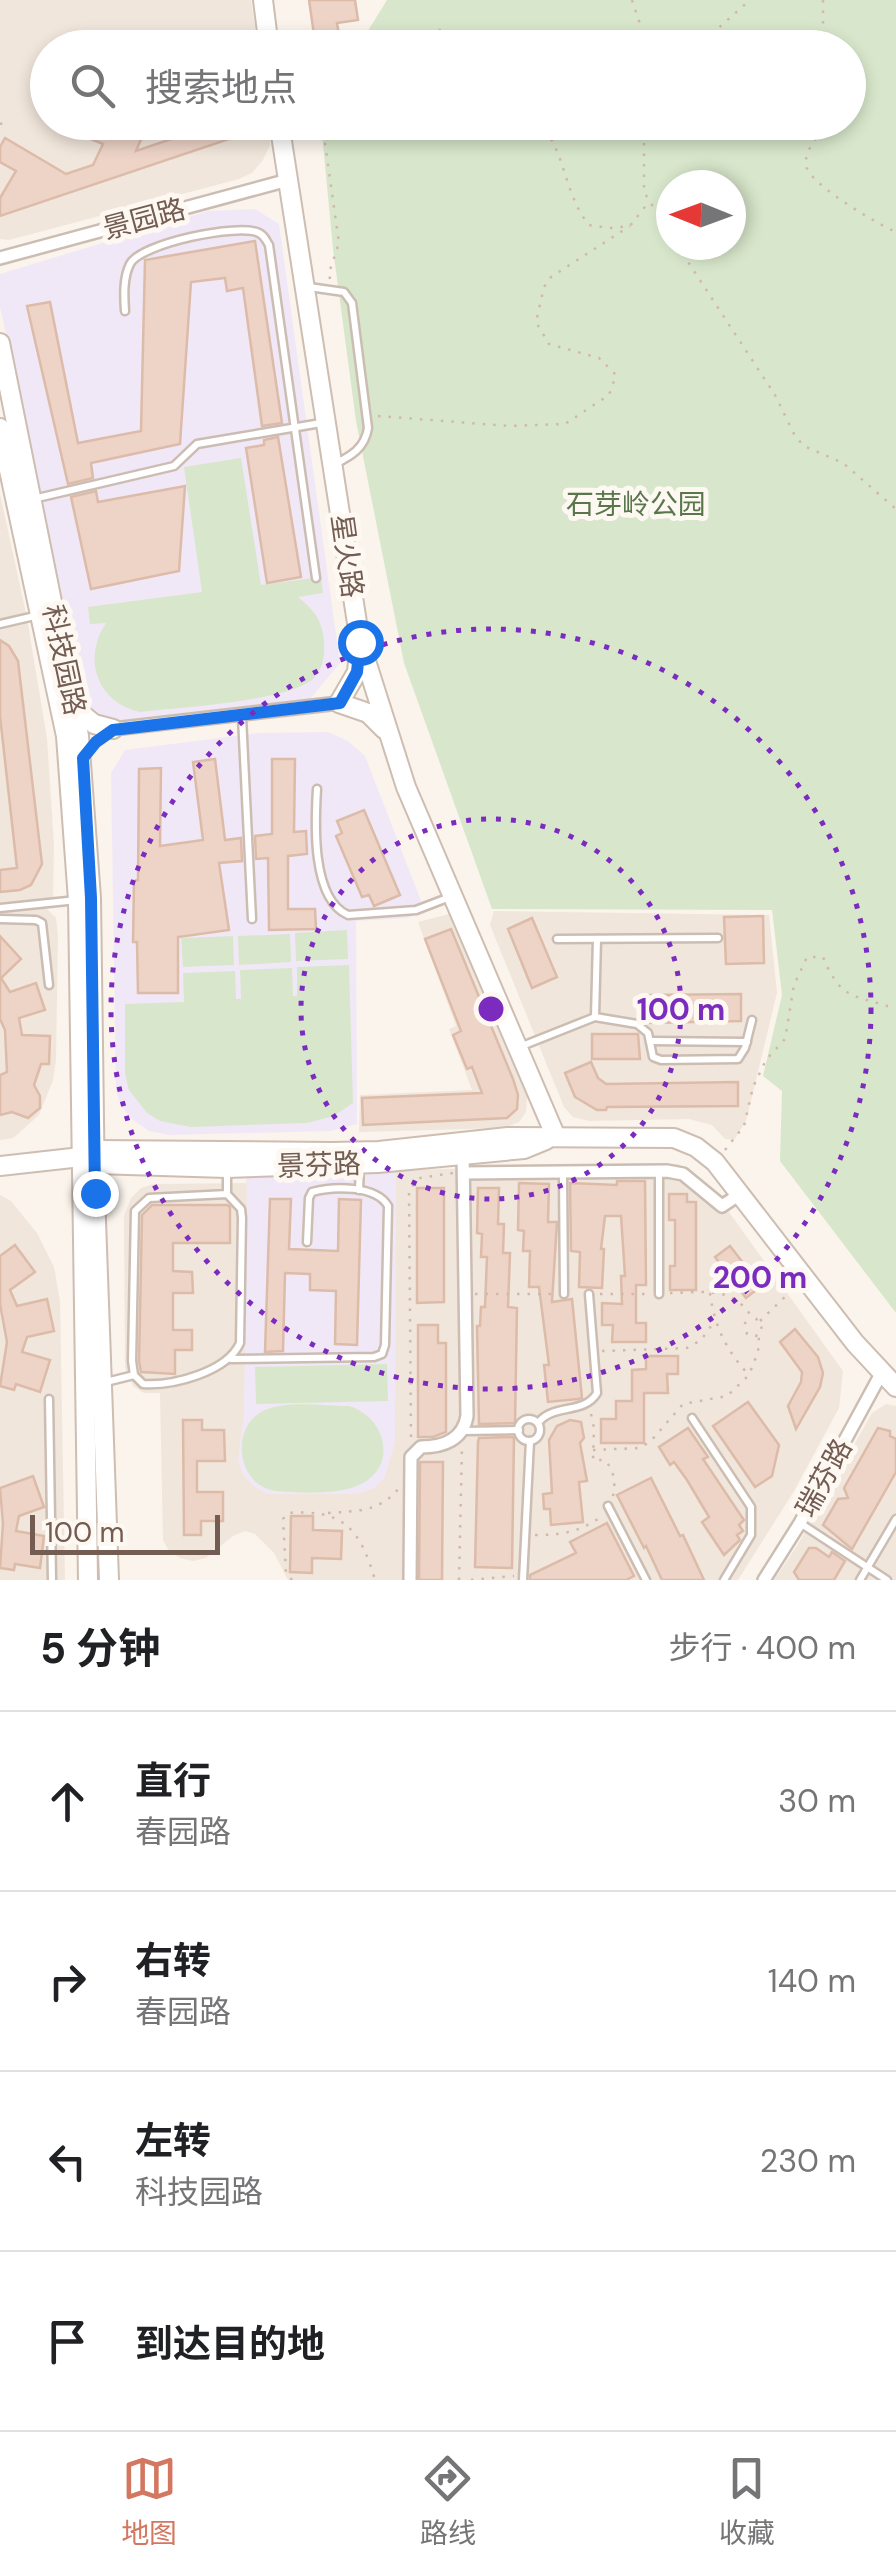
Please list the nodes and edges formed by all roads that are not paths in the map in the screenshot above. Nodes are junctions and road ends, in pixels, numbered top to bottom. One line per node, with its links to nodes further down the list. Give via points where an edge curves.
1 (262, 0): 2 (street)
2 (266, 30)
3 (282, 140): 4 (street, 星火路)
4 (288, 180): 5 (street, 景园路); 6 (street, 星火路)
5 (0, 258)
6 (305, 287): 9 (street, 星火路); 12 (lane, via 344,292 352,303 366,438)
7 (125, 312): 11 (lane, via 131,261 142,252 208,235 264,235)
8 (0, 343): 13 (street, 科技园路)
9 (327, 422): 11 (lane); 12 (street, 星火路)
10 (0, 428): 15 (street, 科技园路)
11 (295, 428): 13 (lane, via 197,444 174,466); 14 (lane)
12 (334, 464): 17 (street, 星火路)
13 (32, 499): 19 (street, 科技园路)
14 (316, 578)
15 (40, 615): 16 (lane); 26 (street, 科技园路, via 66,736)
16 (0, 624)
17 (360, 642): 18 (street, via 357,672); 22 (street, 星火路)
18 (340, 703): 20 (street); 22 (street, via 368,713)
19 (74, 707): 21 (street); 23 (street, 科技园路)
20 (242, 717): 21 (street); 29 (lane)
21 (113, 730): 23 (street)
22 (385, 730): 25 (street, 星火路)
23 (83, 758): 40 (street, 科技园路, via 91,898)
24 (317, 790): 25 (lane, via 314,838 325,888 340,912 416,910)
25 (452, 897): 38 (street, 星火路)
26 (78, 900): 27 (lane); 40 (street, 科技园路)
27 (0, 908)
28 (0, 919): 33 (lane, via 42,923)
29 (252, 920)
30 (718, 938): 32 (lane)
31 (557, 939): 32 (lane)
32 (596, 939): 34 (lane)
33 (49, 986)
34 (595, 1017): 36 (lane, via 631,1020); 38 (lane)
35 (752, 1020): 37 (lane)
36 (651, 1041): 37 (lane); 37 (lane, via 651,1052 661,1060 738,1059)
37 (747, 1042)
38 (517, 1048): 39 (street, 星火路)
39 (556, 1136): 40 (street, 景芬路, via 379,1151); 43 (street, 景芬路); 49 (street, 景芬路, via 674,1138 715,1162)
40 (90, 1157): 42 (street, 景芬路); 44 (street, 景芬路); 57 (street, 科技园路); 71 (street, 科技园路)
41 (360, 1163): 43 (street, 景芬路); 44 (street, 景芬路); 47 (lane)
42 (0, 1166)
43 (464, 1166): 46 (street); 63 (street)
44 (227, 1168): 48 (lane)
45 (660, 1171): 46 (street); 49 (street, via 683,1174 722,1206); 53 (lane)
46 (563, 1172): 51 (lane)
47 (359, 1190): 50 (lane, via 312,1192); 54 (lane, via 376,1193 388,1206 382,1354)
48 (227, 1194): 54 (lane, via 242,1218 240,1343); 56 (lane, via 148,1198 135,1210)
49 (740, 1194): 55 (street, 景芬路)
50 (307, 1242)
51 (564, 1294)
52 (589, 1294): 61 (lane, via 597,1393 588,1403 548,1412)
53 (658, 1294)
54 (230, 1359): 56 (lane, via 162,1383 143,1384)
55 (881, 1374): 58 (street, 景芬路); 67 (street, 瑞芬路)
56 (134, 1375): 57 (lane)
57 (100, 1384): 72 (street, 科技园路)
58 (896, 1387)
59 (49, 1399): 70 (lane)
60 (692, 1418): 75 (lane, via 751,1507 751,1535)
61 (538, 1423): 62 (lane, via 528,1419); 64 (lane, via 538,1436)
62 (518, 1430): 63 (lane); 64 (lane)
63 (462, 1431): 73 (street, via 411,1456)
64 (530, 1441): 69 (lane)
65 (608, 1506): 74 (lane)
66 (896, 1519): 68 (lane)
67 (800, 1523): 68 (lane); 76 (street, 瑞芬路)
68 (868, 1568): 77 (lane); 78 (lane)
69 (523, 1578)
70 (52, 1580)
71 (88, 1580)
72 (109, 1580)
73 (410, 1580)
74 (646, 1580)
75 (724, 1580)
76 (764, 1580)
77 (860, 1580)
78 (887, 1580)

